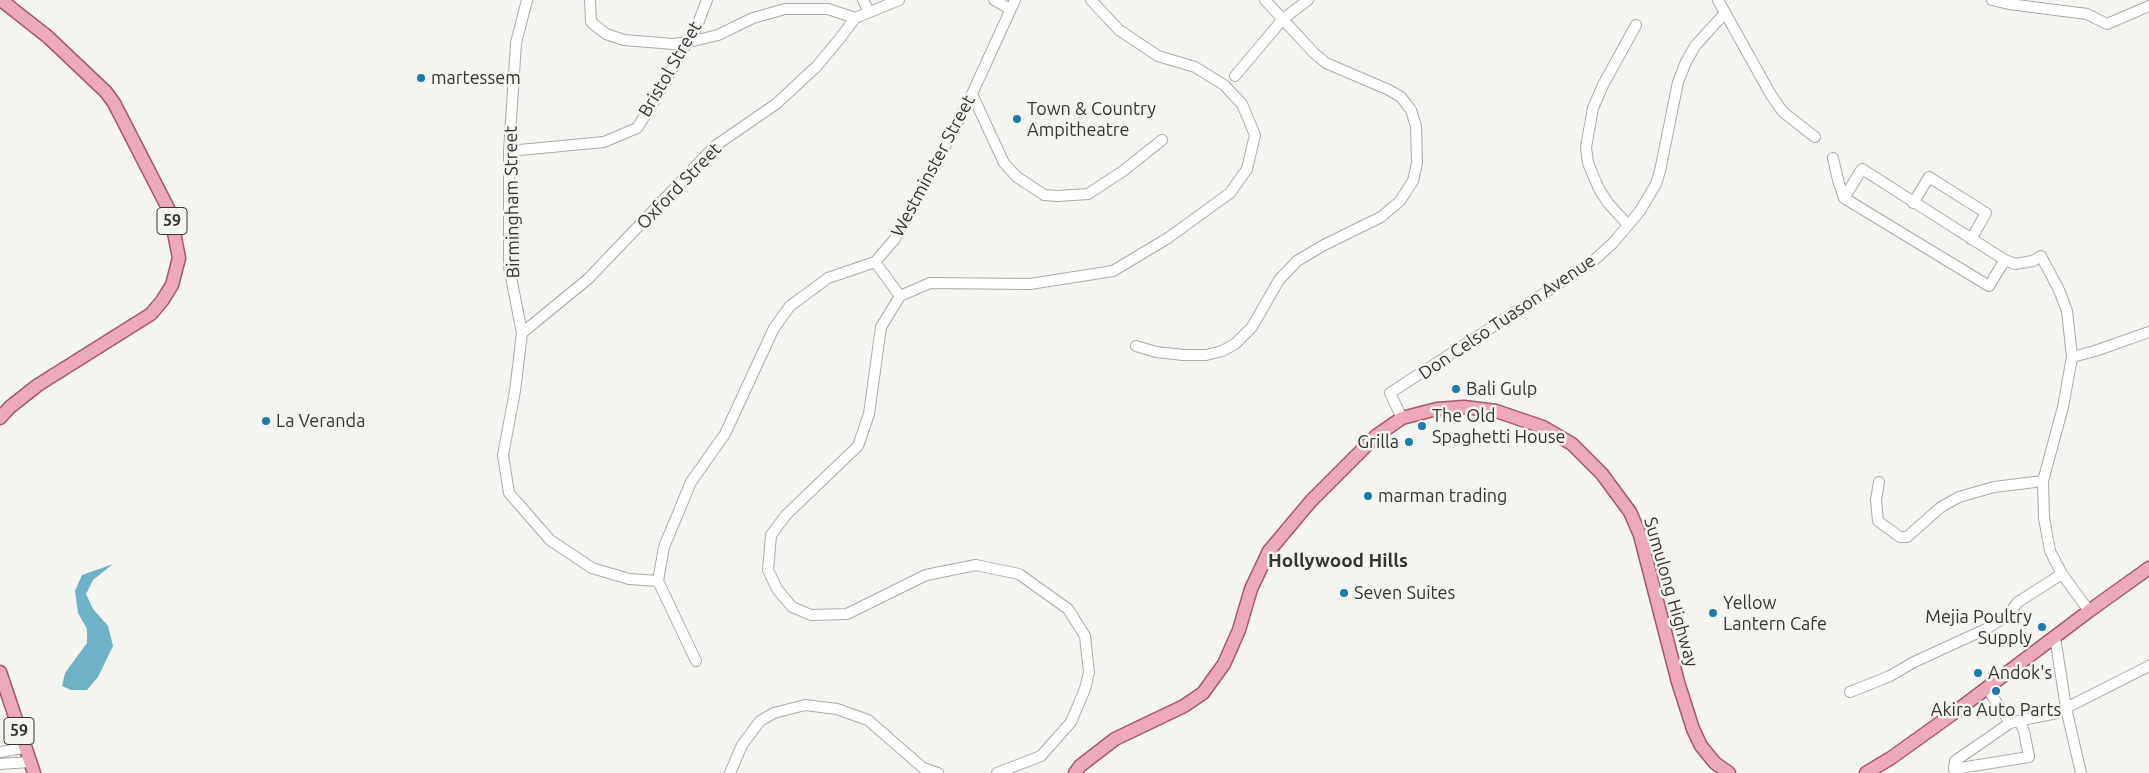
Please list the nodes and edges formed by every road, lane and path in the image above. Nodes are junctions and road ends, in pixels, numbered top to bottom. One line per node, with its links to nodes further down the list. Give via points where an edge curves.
1 (1, 0): 39 (main road, 59, via 54,43 114,103 170,212 179,258 172,285 151,314 38,385)
2 (527, 0): 26 (street, Birmingham Street, via 516,43)
3 (590, 0): 21 (street, via 592,22 606,34 624,40)
4 (708, 0): 21 (street, Bristol Street)
5 (863, 0): 16 (street)
6 (899, 0): 16 (street)
7 (994, 0): 15 (street)
8 (1015, 0): 15 (street, Westminster Street)
9 (1091, 0): 34 (street, via 1119,30 1158,56 1195,67 1224,85 1242,104 1254,136 1247,168 1230,193 1168,238 1113,271 1030,284 930,284)
10 (1266, 0): 19 (street)
11 (1308, 0): 19 (street)
12 (1718, 0): 17 (street)
13 (1992, 0): 14 (street, via 2088,14 2107,24)
14 (2149, 6)
15 (1010, 10): 23 (street, Westminster Street)
16 (869, 12): 18 (street)
17 (1725, 13): 24 (street, via 1783,112); 30 (street, Don Celso Tuason Avenue, via 1700,40 1686,62 1678,82 1656,184)
18 (855, 18): 21 (street, via 828,9 785,9 753,18 718,35); 36 (street, Oxford Street, via 817,66 776,104 715,146 588,279)
19 (1283, 19): 22 (street); 37 (street, via 1326,63 1401,98 1416,126 1417,163 1413,181 1400,201 1381,217 1297,261 1279,280 1252,327 1235,344 1206,355 1156,352)
20 (1636, 24): 30 (street, via 1593,108 1586,147 1598,189)
21 (688, 42): 26 (street, Bristol Street, via 636,128 604,142)
22 (1235, 76)
23 (972, 94): 25 (street, via 1004,163 1017,177 1044,195 1088,194); 33 (street, Westminster Street, via 894,240)
24 (1815, 137)
25 (1162, 140)
26 (509, 151): 36 (street, Birmingham Street, via 509,267)
27 (1833, 158): 28 (street)
28 (1844, 198): 29 (street, via 1862,169); 32 (street, via 1989,286)
29 (1913, 202): 31 (street); 31 (street, via 1929,177 1986,213)
30 (1628, 225): 40 (street, Don Celso Tuason Avenue, via 1592,263 1390,393)
31 (1971, 238): 32 (street)
32 (2005, 260): 38 (street, via 2015,264 2041,256 2060,290 2067,312)
33 (874, 262): 34 (street); 45 (street, Westminster Street, via 828,278 790,306 774,328 725,434 691,482 664,547)
34 (900, 296): 62 (street, via 880,327 869,414 858,446 786,516 771,536 768,570 777,589 792,607 811,615 847,614 926,574 976,565 1019,574 1068,609 1085,636 1090,672 1081,697 1070,722 1041,756)
35 (2149, 332): 38 (street)
36 (522, 333): 45 (street, Birmingham Street, via 503,455 509,493 550,540 592,568 629,578)
37 (1136, 346)
38 (2072, 357): 41 (street, via 2064,407)
39 (0, 418)
40 (1402, 418): 59 (main road, Sumulong Highway, via 1438,409 1464,407 1496,411 1543,427 1572,444 1602,474 1630,512 1640,535 1693,729 1701,746); 63 (main road, Sumulong Highway, via 1376,436 1311,500 1269,550 1224,664 1203,694 1115,739 1080,766)
41 (2043, 481): 42 (street, via 1994,487 1959,497 1941,507 1908,537 1900,537 1878,521); 44 (street, via 2044,518 2050,550)
42 (1879, 482)
43 (2149, 568): 46 (main road)
44 (2062, 574): 46 (street); 52 (street, via 2018,602 2008,615 1986,629)
45 (658, 581): 48 (street)
46 (2089, 611): 47 (main road)
47 (2055, 637): 51 (main road); 53 (street)
48 (696, 661)
49 (2149, 666): 53 (street)
50 (0, 672): 55 (main road, 59)
51 (1987, 688): 54 (street); 64 (main road)
52 (1850, 692)
53 (2062, 710): 54 (street); 65 (street)
54 (2014, 722): 54 (street, via 1955,761 1954,769 2029,757 2024,731)
55 (24, 748): 56 (street); 58 (main road, 59)
56 (0, 752)
57 (0, 764): 58 (street)
58 (32, 768)
59 (1725, 772)
60 (730, 773): 61 (street, via 742,745 760,722 774,713 805,705 838,709 868,720 923,768)
61 (938, 773)
62 (997, 773)
63 (1076, 773)
64 (1866, 773)
65 (2080, 773)

